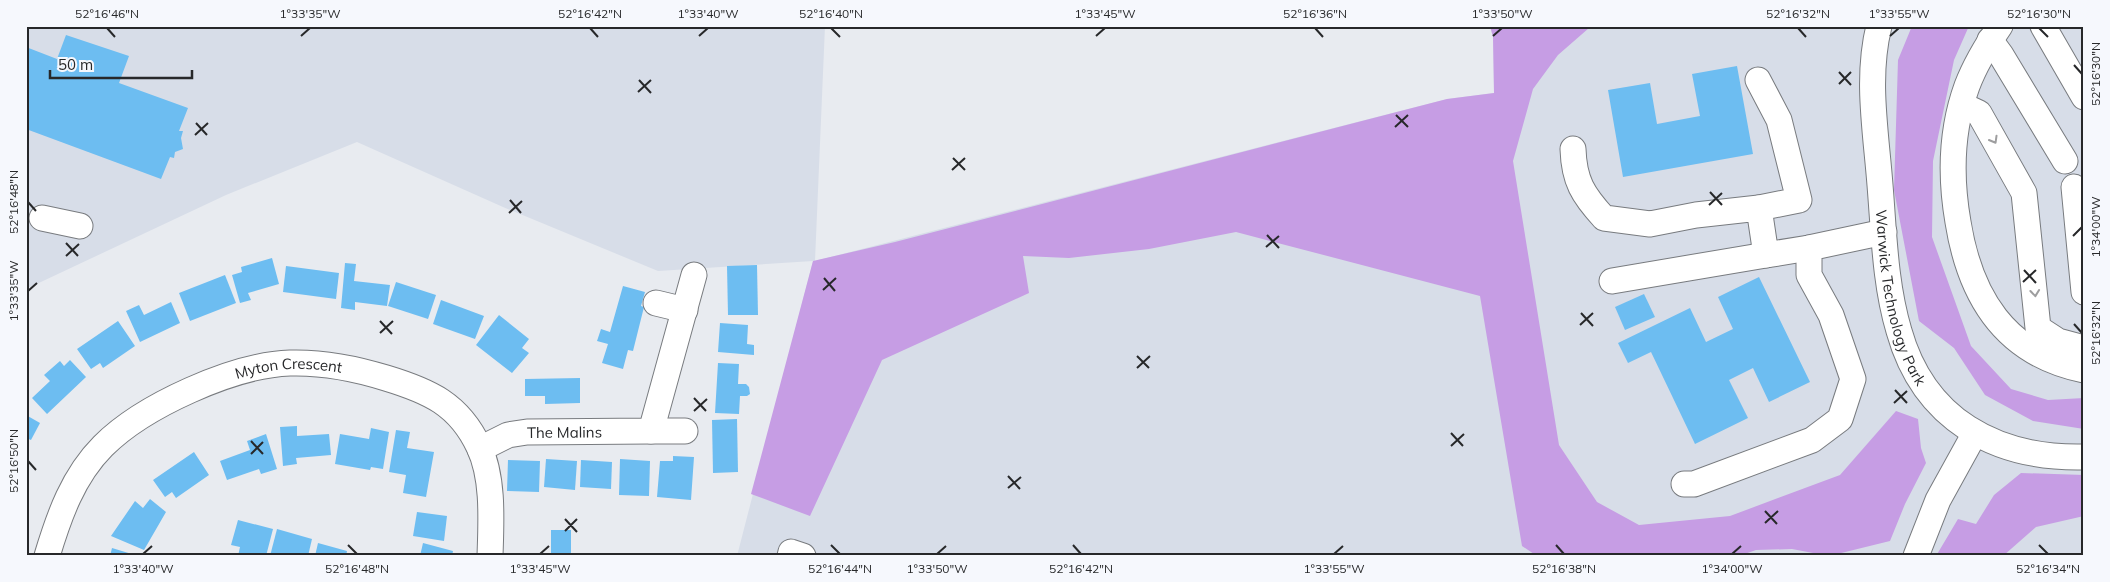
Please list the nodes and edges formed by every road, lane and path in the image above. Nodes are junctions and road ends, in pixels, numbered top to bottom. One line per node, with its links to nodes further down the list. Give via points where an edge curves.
1 (1879, 26): 13 (street, Warwick Technology Park, via 1872,99)
2 (2043, 26): 5 (street)
3 (1995, 33): 6 (street, via 1967,87); 8 (street, via 2002,54)
4 (1758, 80): 10 (street, via 1779,120 1799,200)
5 (2084, 97)
6 (1962, 104): 21 (street, one-way to 21, via 1979,113 2024,193 2038,328 2058,341); 22 (street, via 1953,148 1952,177 1959,228 1975,284 1992,313 2020,342 2043,358)
7 (1573, 149): 10 (street, via 1573,167 1579,186 1604,218 1650,224)
8 (2065, 161)
9 (2074, 187): 18 (street)
10 (1759, 208): 15 (street)
11 (42, 218): 12 (street)
12 (80, 226)
13 (1884, 232): 14 (street); 25 (street, Warwick Technology Park, via 1886,270 1897,324 1915,370 1936,402)
14 (1809, 248): 15 (street); 28 (street, via 1809,275 1831,315 1853,379 1840,419 1812,440 1694,484)
15 (1766, 255): 17 (street)
16 (694, 275): 20 (street)
17 (1612, 281)
18 (2084, 292)
19 (656, 303): 20 (street)
20 (684, 310): 23 (street)
21 (2084, 348)
22 (2084, 370)
23 (651, 431): 24 (street, The Malins); 26 (street, The Malins, via 527,432 508,435)
24 (686, 432)
25 (1975, 433): 27 (street, Warwick Technology Park, via 2016,450); 33 (street, via 1938,500)
26 (480, 449): 29 (street, Myton Crescent, via 464,423 445,403 417,387 335,365 296,363 259,367 176,398 133,421 113,437 72,488); 30 (street, Myton Crescent, via 490,498)
27 (2084, 457)
28 (1684, 484)
29 (47, 556)
30 (490, 556)
31 (790, 556): 32 (street, via 791,552)
32 (803, 556)
33 (1916, 556)

